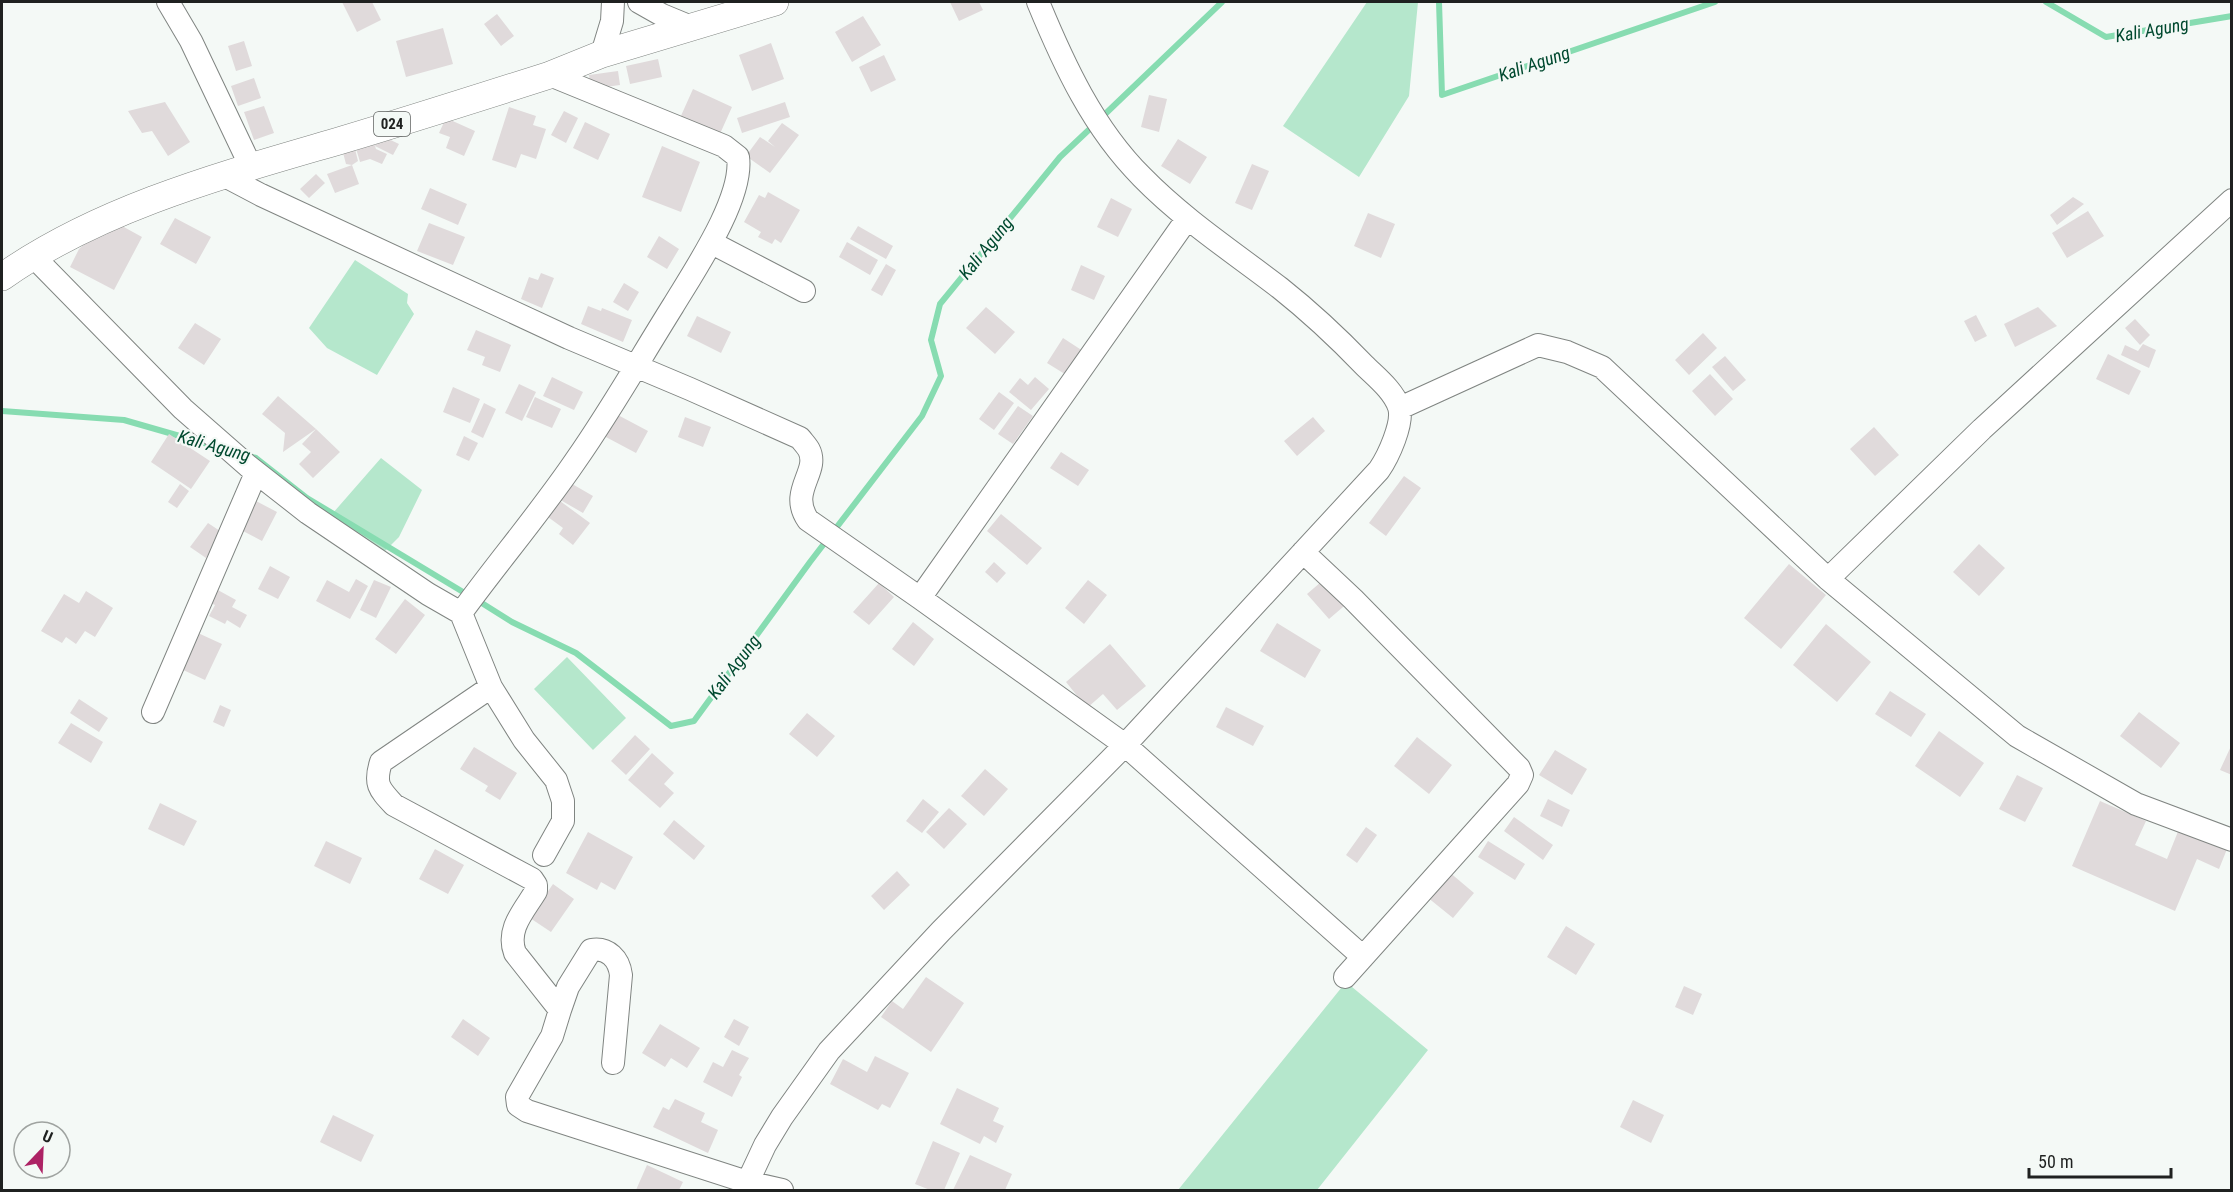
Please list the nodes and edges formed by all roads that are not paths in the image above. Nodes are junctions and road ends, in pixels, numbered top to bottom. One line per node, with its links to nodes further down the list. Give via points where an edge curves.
1 (168, 2): 9 (street, via 191,41)
2 (613, 2): 7 (street)
3 (639, 2): 6 (street)
4 (775, 2): 6 (main road, 024)
5 (1038, 2): 12 (street, via 1058,52 1115,148)
6 (691, 27): 7 (main road, 024)
7 (602, 54): 8 (main road, 024)
8 (550, 75): 9 (main road, 024); 13 (street, via 724,146 738,158 731,197)
9 (251, 167): 10 (main road, 024)
10 (224, 175): 14 (main road, 024, via 99,221); 16 (street)
11 (2232, 200): 20 (street, via 1982,429)
12 (1187, 219): 17 (street, via 1282,290 1349,349 1388,388); 21 (street)
13 (712, 243): 15 (street); 16 (street)
14 (17, 267): 18 (street, via 121,348 183,410)
15 (804, 291)
16 (636, 366): 21 (street, via 800,438 810,450 811,466 800,501 808,520); 22 (street, via 576,460)
17 (1400, 408): 19 (street, via 1397,431 1379,470); 20 (street, via 1538,345 1567,352 1602,367)
18 (252, 469): 22 (street, via 308,513 428,594); 24 (street)
19 (1303, 552): 25 (street); 28 (street, via 1522,775)
20 (1828, 579): 26 (street, via 2017,736 2136,804)
21 (920, 598): 25 (street)
22 (463, 611): 23 (street)
23 (491, 687): 27 (street, via 524,740 556,780 563,801 563,821); 30 (street, via 381,762 377,777 381,791 394,805 532,879 536,891 512,932 511,941 515,952)
24 (153, 712)
25 (1125, 745): 28 (street); 32 (street, via 940,931 829,1051 782,1118)
26 (2232, 840)
27 (543, 855)
28 (1363, 957): 29 (street)
29 (1345, 977)
30 (560, 1010): 31 (street, via 568,987 591,950 607,951 620,963); 32 (street, via 552,1036 517,1097 518,1105)
31 (612, 1063)
32 (745, 1186): 33 (street)
33 (782, 1191)

